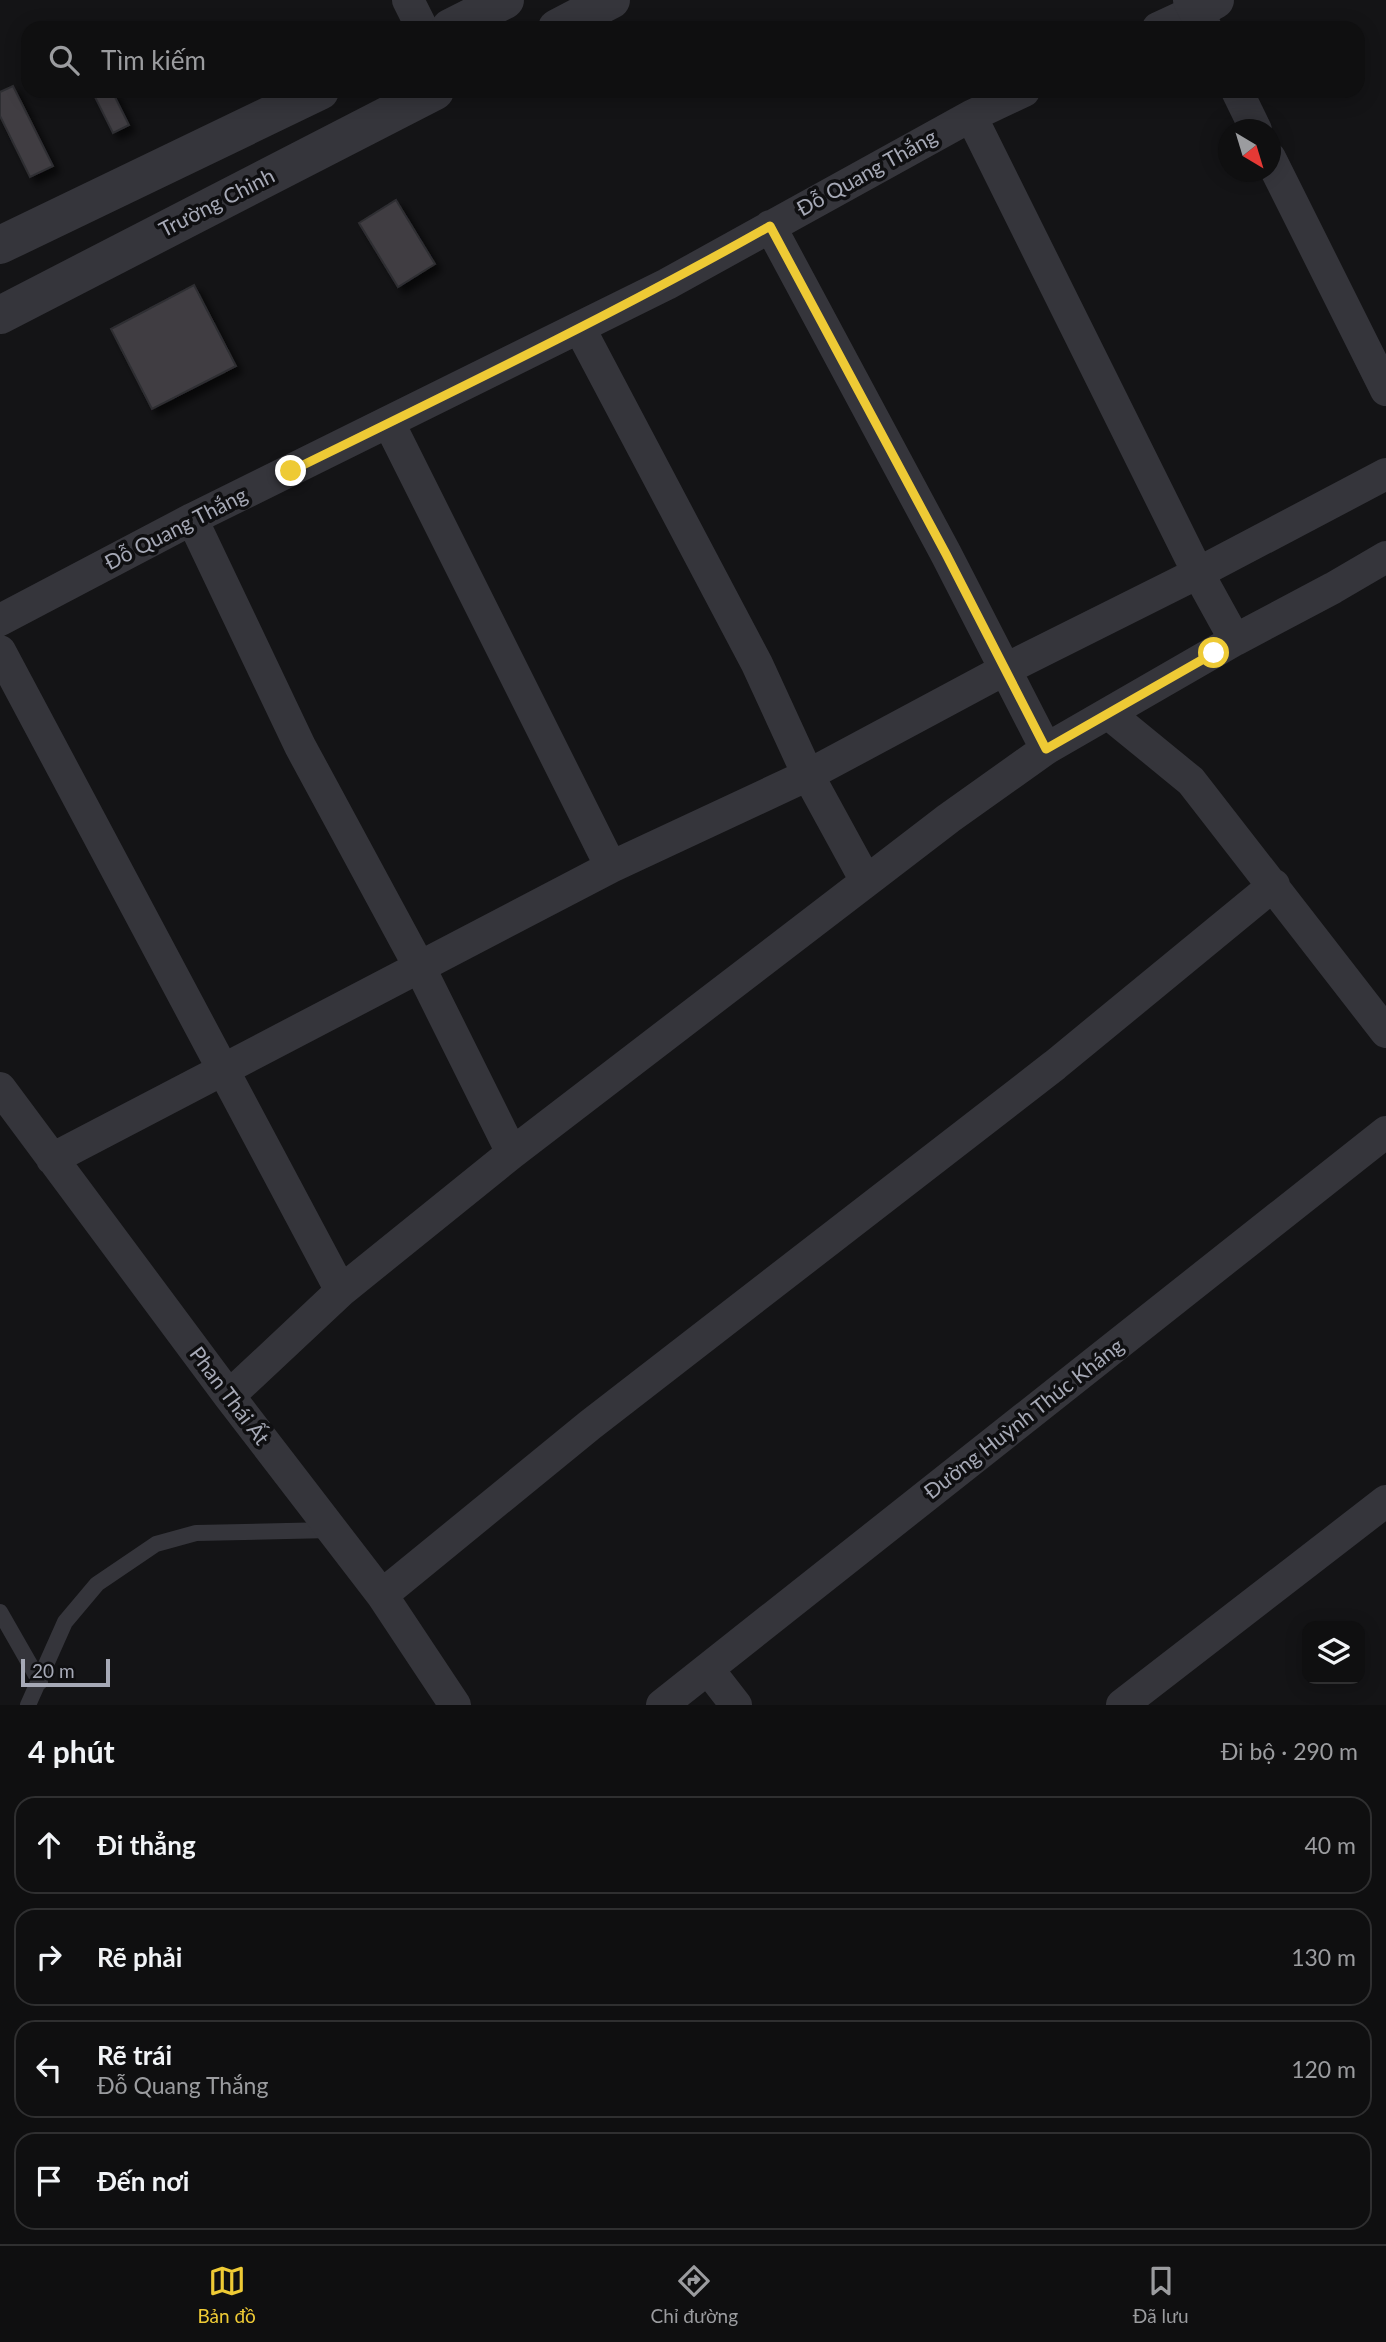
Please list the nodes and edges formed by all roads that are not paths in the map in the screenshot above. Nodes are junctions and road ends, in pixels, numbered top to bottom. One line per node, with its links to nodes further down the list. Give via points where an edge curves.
1 (408, 0): 5 (street)
2 (505, 0): 6 (street)
3 (611, 0): 7 (street)
4 (1203, 9): 8 (street)
5 (418, 21)
6 (464, 21)
7 (570, 21)
8 (1175, 21)
9 (305, 98): 17 (street)
10 (421, 98): 18 (street, Trường Chinh)
11 (1009, 98): 13 (street, Đỗ Quang Thắng)
12 (1240, 98): 14 (street)
13 (971, 116): 16 (street, Đỗ Quang Thắng); 25 (street)
14 (1251, 119)
15 (1281, 180): 20 (street)
16 (770, 226): 19 (street, Đỗ Quang Thắng); 29 (street)
17 (0, 245)
18 (0, 315)
19 (580, 329): 21 (street, Đỗ Quang Thắng); 32 (street, via 757,664)
20 (1386, 390)
21 (389, 423): 23 (street, Đỗ Quang Thắng); 33 (street)
22 (1386, 474): 25 (street)
23 (192, 519): 26 (street, Đỗ Quang Thắng); 36 (street, via 300,746)
24 (1386, 557): 27 (street)
25 (1198, 573): 27 (street); 29 (street)
26 (0, 620)
27 (1235, 640): 30 (street)
28 (0, 651): 38 (street)
29 (1004, 670): 31 (street); 32 (street)
30 (1109, 714): 31 (street); 35 (street, via 1191,781)
31 (1046, 749): 34 (street)
32 (808, 775): 33 (street); 34 (street)
33 (611, 867): 36 (street)
34 (866, 881): 41 (street)
35 (1274, 886): 37 (street); 47 (street, via 1055,1065 590,1425)
36 (419, 968): 38 (street); 41 (street)
37 (1386, 1032)
38 (222, 1070): 42 (street); 43 (street)
39 (0, 1088): 42 (street, Phan Thái Ất)
40 (1386, 1132): 49 (street, Đường Huỳnh Thúc Kháng)
41 (512, 1153): 43 (street)
42 (52, 1158): 44 (street, Phan Thái Ất)
43 (341, 1292): 44 (street)
44 (229, 1396): 46 (street, Phan Thái Ất)
45 (1386, 1501): 55 (street)
46 (331, 1530): 47 (street, Phan Thái Ất); 50 (lane, via 196,1533 156,1544 97,1584 80,1603 65,1622)
47 (382, 1595): 52 (street, Phan Thái Ất)
48 (0, 1612): 50 (lane)
49 (708, 1669): 53 (street, Đường Huỳnh Thúc Kháng); 54 (street)
50 (40, 1682): 51 (lane)
51 (28, 1705)
52 (455, 1705)
53 (662, 1705)
54 (736, 1705)
55 (1122, 1705)

